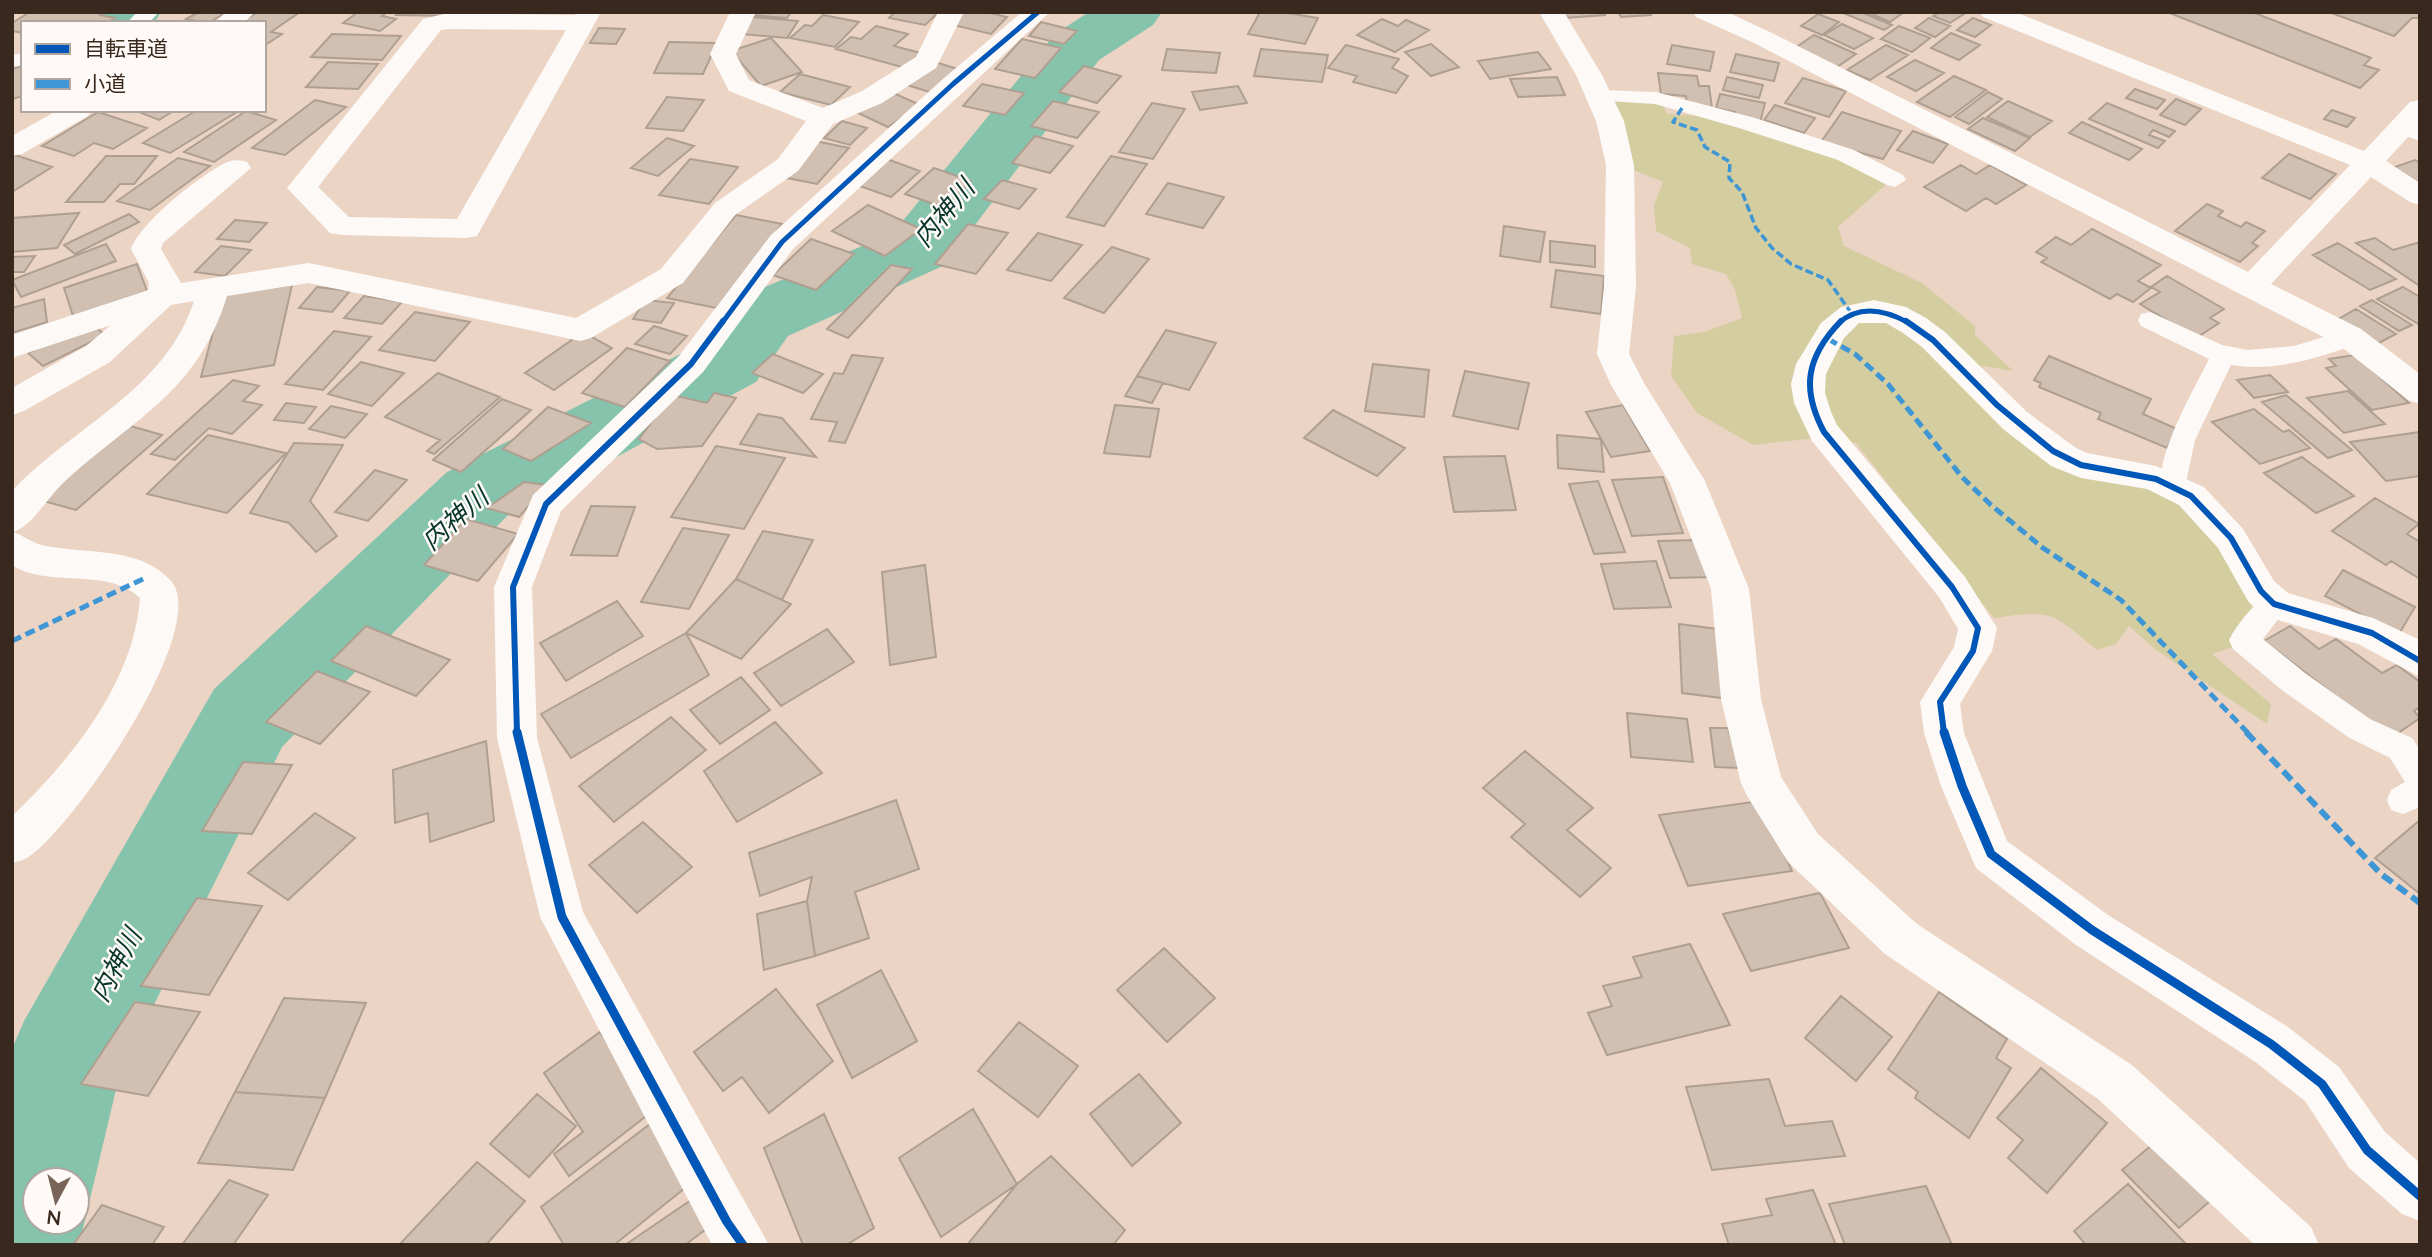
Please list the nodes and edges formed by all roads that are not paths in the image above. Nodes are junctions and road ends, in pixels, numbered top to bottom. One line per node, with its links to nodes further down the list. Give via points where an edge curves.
1 (743, 12): 10 (street, via 723,54 738,86)
2 (951, 12): 10 (street, via 927,62 872,97)
3 (1038, 12): 36 (street, via 782,242 691,364 546,504 513,587 517,738 562,917)
4 (1551, 12): 8 (street)
5 (1705, 12): 17 (street)
6 (1992, 12): 13 (street)
7 (586, 17): 7 (street, via 466,229 341,226 302,188 432,24)
8 (1599, 96): 15 (lane, via 1656,98 1747,123 1846,155); 37 (street, via 1620,164 1620,287 1613,354 1687,481 1730,589 1741,699 1762,783 1803,848 1901,939 2115,1082)
9 (75, 112): 12 (street)
10 (823, 118): 18 (street, via 788,165 725,209 672,276 579,330 309,273)
11 (2414, 123): 13 (street)
12 (12, 148)
13 (2369, 163): 16 (street); 17 (street)
14 (237, 168): 19 (street, via 150,239 146,249 165,283)
15 (1895, 180)
16 (2420, 196)
17 (2253, 285): 21 (street)
18 (214, 287): 19 (street); 29 (street, via 192,347 169,375 142,405 73,454)
19 (162, 296): 22 (street); 24 (street)
20 (2150, 320): 23 (lane)
21 (2350, 337): 23 (lane, via 2320,349 2268,357); 26 (street)
22 (12, 346)
23 (2224, 354): 28 (lane, via 2182,440)
24 (87, 362): 25 (lane); 27 (street)
25 (12, 389)
26 (2420, 392)
27 (12, 403)
28 (2174, 485): 31 (street, via 2202,505 2245,560 2255,583); 35 (street, via 2139,472 2077,464 2051,449 1996,404 1940,345 1897,315 1852,314 1836,326 1812,363 1806,387 1809,405 1824,432 1952,587 1978,628 1973,651 1940,702 1944,733 1962,786 1992,854 2092,930 2271,1044 2322,1084 2367,1150)
29 (12, 519)
30 (12, 546): 34 (street, via 30,558 136,572 159,593 160,614 141,665 78,774)
31 (2275, 604): 32 (street, via 2401,645); 33 (lane, via 2244,640 2359,728 2400,748)
32 (2420, 661)
33 (2414, 789)
34 (12, 844)
35 (2420, 1196)
36 (743, 1245)
37 (2293, 1245)

